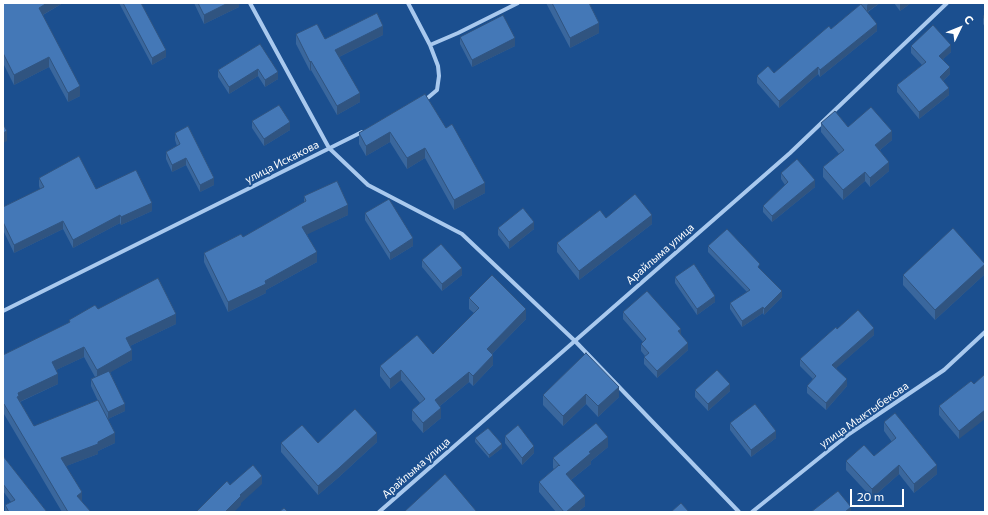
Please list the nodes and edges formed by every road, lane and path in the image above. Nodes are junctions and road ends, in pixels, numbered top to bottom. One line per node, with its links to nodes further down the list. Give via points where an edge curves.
1 (250, 3): 8 (street)
2 (408, 3): 5 (street)
3 (518, 3): 5 (street)
4 (947, 3): 11 (street, Арайлыма улица, via 790,153)
5 (430, 45): 6 (street, via 438,66 437,90)
6 (416, 104)
7 (369, 128): 8 (street, улица Искакова)
8 (329, 148): 9 (street, улица Искакова); 11 (street, via 368,185 462,234)
9 (3, 311)
10 (985, 332): 14 (street, улица Мыктыбекова, via 944,370 849,434)
11 (575, 341): 12 (street, Арайлыма улица); 13 (street)
12 (379, 512)
13 (738, 512)
14 (752, 512)

